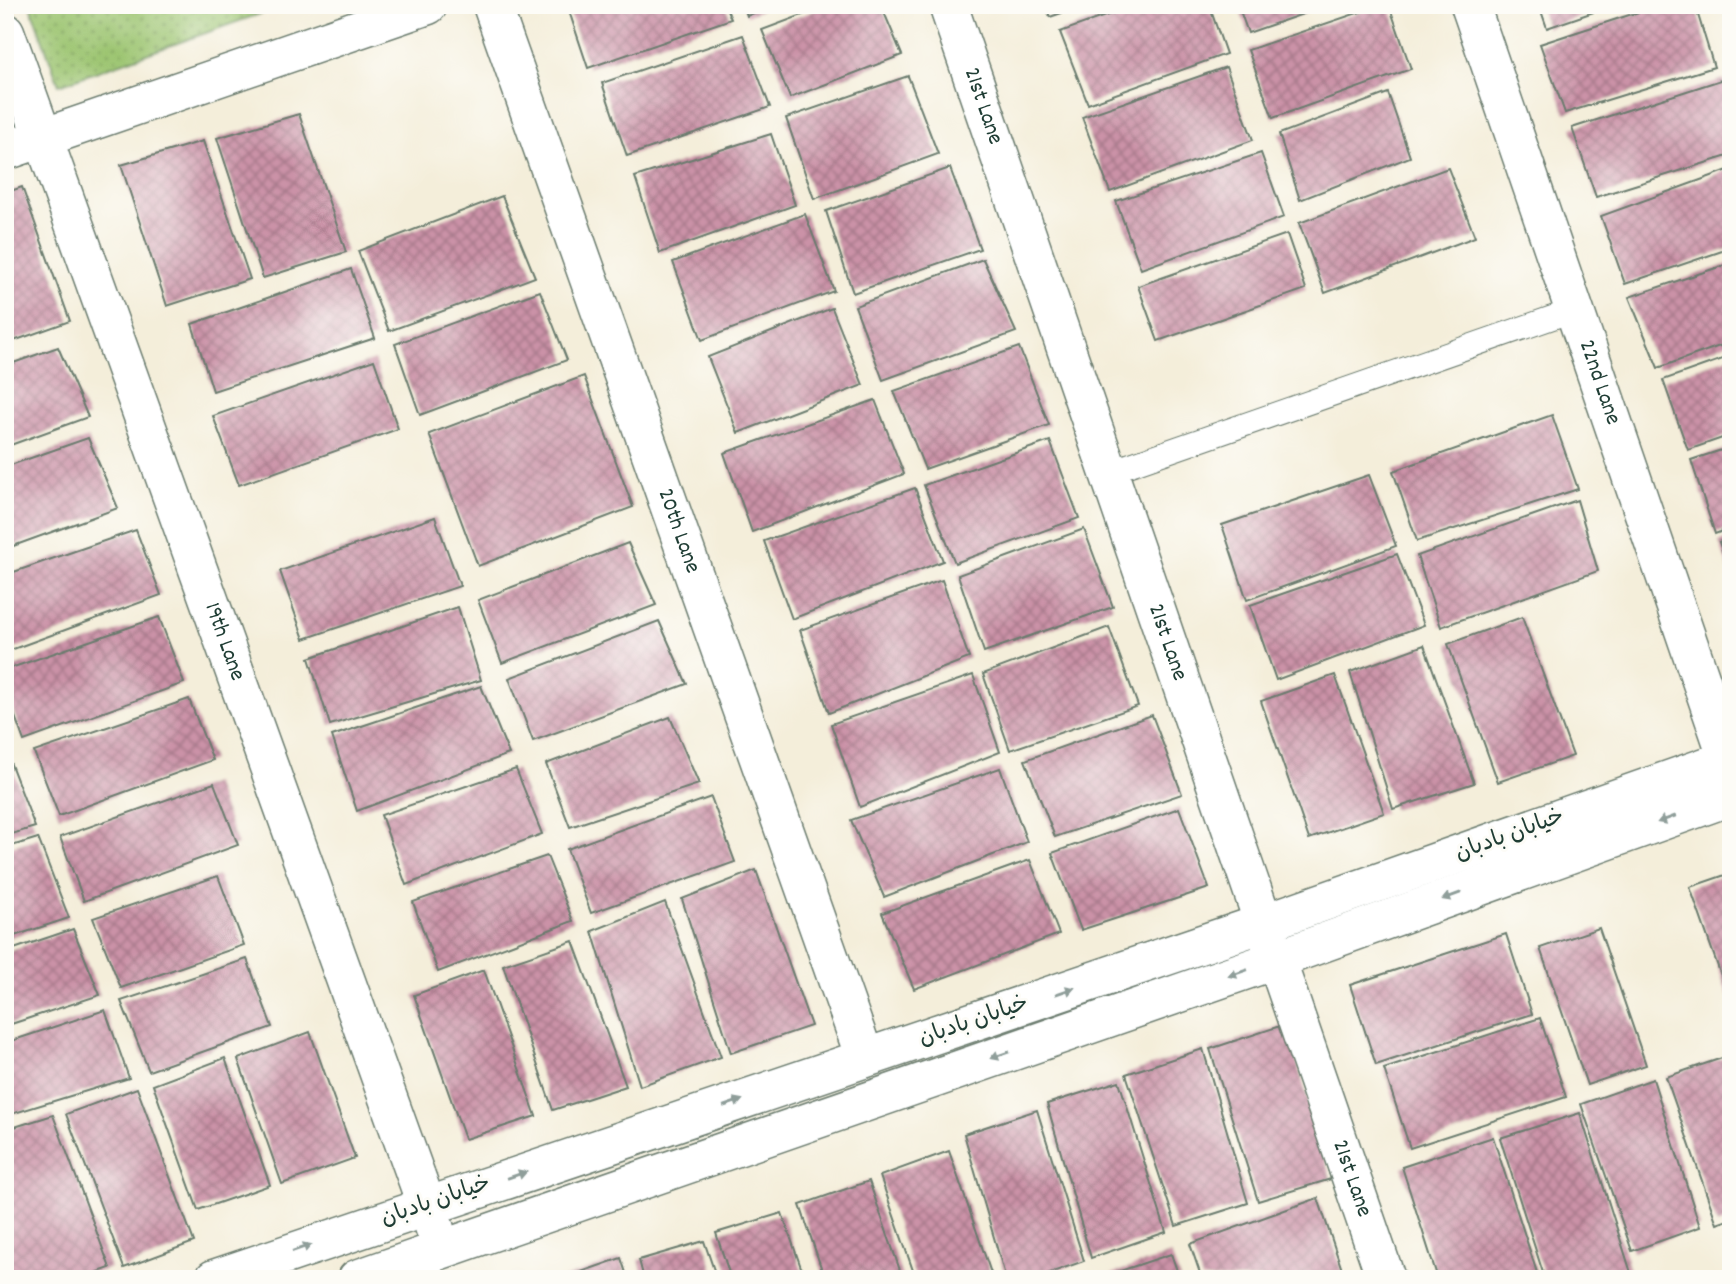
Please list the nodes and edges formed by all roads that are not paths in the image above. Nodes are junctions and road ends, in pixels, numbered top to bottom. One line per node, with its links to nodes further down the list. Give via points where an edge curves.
1 (428, 5): 6 (street)
2 (492, 5): 14 (street, 20th Lane)
3 (948, 5): 9 (street, 21st Lane)
4 (1470, 5): 8 (street, 22nd Lane)
5 (5, 32): 6 (street, 19th Lane)
6 (44, 138): 7 (street); 15 (street, 19th Lane)
7 (5, 151)
8 (1574, 310): 9 (lane); 10 (street, 22nd Lane)
9 (1109, 472): 12 (street, 21st Lane)
10 (1729, 758): 12 (street, خیابان بادبان)
11 (1731, 796): 13 (street, خیابان بادبان, one-way to 13)
12 (1264, 923): 13 (street, 21st Lane); 14 (street, خیابان بادبان, one-way to 12)
13 (1275, 960): 16 (street, خیابان بادبان, one-way to 16); 19 (street, 21st Lane)
14 (865, 1058): 15 (street, خیابان بادبان, one-way to 14)
15 (426, 1205): 16 (street, 19th Lane); 17 (street, خیابان بادبان, one-way to 15)
16 (442, 1250): 18 (street, خیابان بادبان)
17 (214, 1279)
18 (357, 1279)
19 (1386, 1279)

